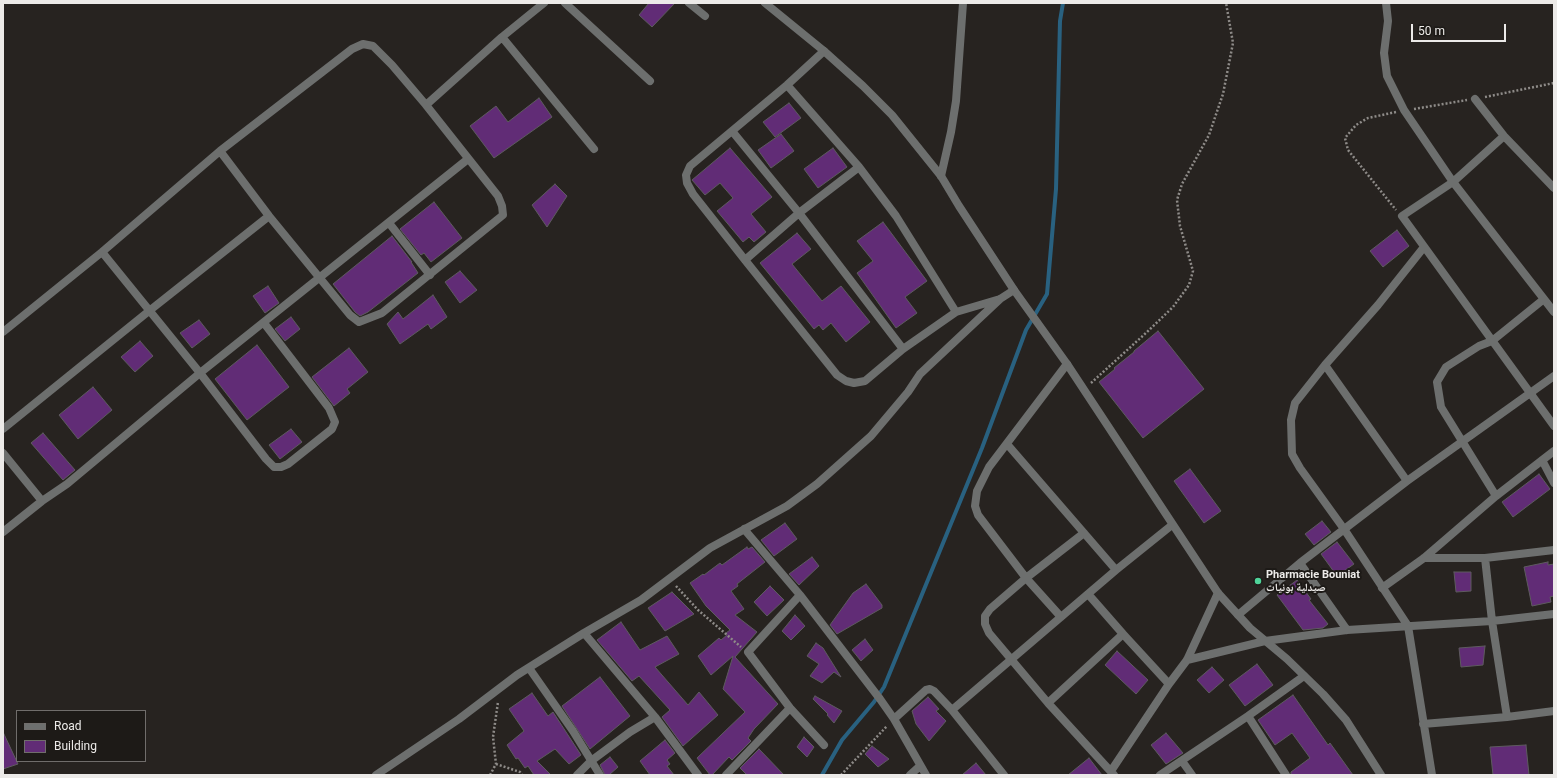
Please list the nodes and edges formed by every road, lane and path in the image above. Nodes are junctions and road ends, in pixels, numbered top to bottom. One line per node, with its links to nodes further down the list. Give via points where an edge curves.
1 (544, 3): 9 (street)
2 (566, 3): 11 (street)
3 (690, 3): 8 (street)
4 (765, 3): 10 (street)
5 (963, 3): 21 (street, via 956,101)
6 (1226, 3): 46 (path, via 1233,43 1224,94 1209,135 1182,184 1177,200 1180,226 1193,271 1189,285 1173,307)
7 (1386, 3): 22 (street, via 1388,21 1384,53 1387,76 1404,110)
8 (705, 16)
9 (502, 37): 14 (street); 17 (street)
10 (824, 51): 12 (street); 21 (street, via 892,115)
11 (650, 81)
12 (787, 85): 15 (street); 20 (street)
13 (1475, 99): 16 (street)
14 (426, 105): 18 (street, via 373,46 363,44 352,49); 19 (street)
15 (732, 130): 24 (street); 29 (street, via 690,166 686,183)
16 (1504, 136): 22 (street); 23 (street)
17 (594, 150)
18 (220, 151): 25 (street); 28 (street)
19 (468, 159): 26 (street); 30 (street, via 498,196 503,215)
20 (859, 168): 24 (street); 36 (street, via 896,216)
21 (941, 176): 32 (street)
22 (1453, 182): 27 (street, via 1402,216); 34 (street)
23 (1554, 188)
24 (799, 213): 29 (street); 41 (street)
25 (269, 216): 31 (street); 35 (street)
26 (389, 222): 30 (street); 31 (street)
27 (1424, 247): 40 (street); 43 (street, via 1378,305)
28 (102, 252): 35 (street); 39 (street)
29 (745, 260): 41 (street, via 837,375 846,381 865,381)
30 (430, 275): 31 (street, via 382,313 359,322 350,315)
31 (320, 278): 38 (street)
32 (1014, 290): 33 (street); 42 (street)
33 (1000, 299): 36 (street); 60 (street, via 920,374 871,436 841,464 787,506)
34 (1544, 299): 37 (street); 40 (street)
35 (149, 310): 44 (street); 49 (street)
36 (956, 312): 41 (street)
37 (1554, 312)
38 (264, 323): 44 (street); 44 (street, via 329,408 335,422 332,429 288,464 274,467)
39 (3, 332)
40 (1492, 341): 47 (street); 50 (street, via 1446,367 1437,382 1440,407)
41 (902, 349)
42 (1067, 364): 46 (street); 51 (street)
43 (1325, 365): 55 (street); 61 (street, via 1295,404 1291,420 1292,454)
44 (200, 373): 58 (street, via 67,484)
45 (1554, 376): 47 (street)
46 (1084, 390): 59 (street)
47 (1531, 394): 48 (street); 50 (street)
48 (1554, 426)
49 (3, 429)
50 (1461, 441): 55 (street); 57 (street)
51 (1007, 444): 63 (street); 69 (street, via 989,467 978,491 976,506 978,515)
52 (1554, 451): 54 (street)
53 (3, 453): 58 (street)
54 (1542, 460): 56 (street); 57 (street)
55 (1407, 481): 61 (street)
56 (1554, 483)
57 (1496, 496): 65 (street)
58 (42, 501): 62 (street)
59 (1172, 524): 68 (street); 72 (street)
60 (744, 529): 70 (street, via 710,548); 74 (street)
61 (1344, 530): 67 (street); 71 (street)
62 (3, 532)
63 (1084, 533): 68 (street); 69 (street)
64 (1554, 550): 66 (street)
65 (1424, 558): 66 (street); 71 (street)
66 (1485, 558): 78 (street)
67 (1300, 563): 76 (street); 80 (street)
68 (1116, 570): 73 (street)
69 (1026, 578): 77 (street); 85 (street, via 985,616 989,633)
70 (671, 579): 81 (street, via 627,610); 84 (path, via 698,610)
71 (1382, 588): 79 (street)
72 (1218, 593): 76 (street); 86 (street)
73 (1088, 594): 77 (street); 82 (street)
74 (800, 595): 84 (street); 98 (street)
75 (1554, 614): 78 (street)
76 (1238, 615): 83 (street)
77 (1061, 617): 85 (street)
78 (1492, 621): 79 (street); 97 (street)
79 (1408, 626): 80 (street); 99 (street)
80 (1347, 630): 83 (street)
81 (584, 633): 87 (street); 95 (street)
82 (1123, 634): 89 (street); 91 (street)
83 (1265, 641): 86 (street); 88 (street)
84 (748, 652): 92 (street)
85 (1012, 660): 91 (street); 93 (street)
86 (1187, 660): 89 (street)
87 (529, 668): 90 (street); 101 (street)
88 (1304, 676): 96 (street); 120 (street, via 1346,720)
89 (1169, 684): 105 (street)
90 (500, 687): 103 (path, via 493,737); 106 (street, via 459,719)
91 (1048, 703): 105 (street)
92 (790, 708): 100 (street); 112 (street)
93 (952, 710): 98 (street, via 939,694 930,689); 116 (street)
94 (1554, 712): 97 (street)
95 (655, 716): 101 (street); 111 (street)
96 (1248, 716): 102 (street); 119 (street)
97 (1507, 718): 99 (street)
98 (894, 719): 104 (street); 113 (path)
99 (1423, 724): 121 (street)
100 (824, 745)
101 (591, 761): 109 (street); 110 (street)
102 (1182, 761): 117 (street); 118 (street)
103 (496, 764): 107 (path); 108 (path)
104 (920, 766): 114 (street); 115 (street)
105 (1112, 773)
106 (376, 775)
107 (490, 775)
108 (522, 775)
109 (577, 775)
110 (600, 775)
111 (698, 775)
112 (726, 775)
113 (841, 775)
114 (910, 775)
115 (926, 775)
116 (1004, 775)
117 (1160, 775)
118 (1192, 775)
119 (1286, 775)
120 (1381, 775)
121 (1432, 775)

